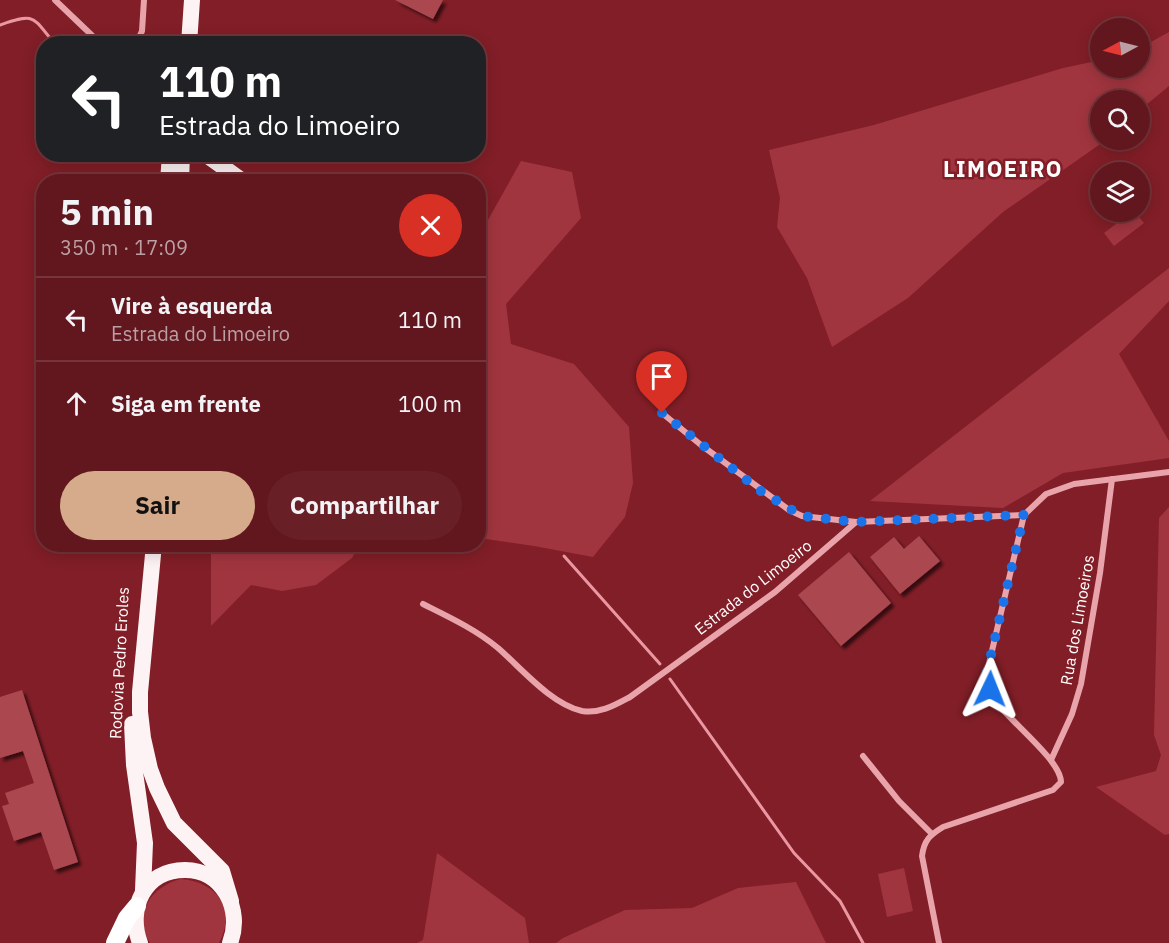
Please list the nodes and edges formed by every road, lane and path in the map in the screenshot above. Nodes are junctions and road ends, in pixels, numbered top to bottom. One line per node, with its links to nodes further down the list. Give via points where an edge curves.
1 (55, 0): 5 (street)
2 (144, 0): 6 (street)
3 (180, 0): 7 (highway)
4 (192, 0): 8 (highway)
5 (93, 36)
6 (140, 36)
7 (178, 36)
8 (190, 36)
9 (216, 162): 10 (highway)
10 (233, 174)
11 (662, 413): 15 (street, via 789,510 807,518)
12 (1169, 472): 13 (street)
13 (1112, 479): 14 (street, via 1074,483 1046,494); 20 (street, Rua dos Limoeiros, via 1081,684)
14 (1024, 515): 15 (street); 20 (street, via 987,672 994,699)
15 (856, 522): 18 (street, Estrada do Limoeiro, via 775,592 630,697 598,711 569,706 466,626)
16 (143, 552): 22 (highway, Rodovia Pedro Eroles, via 131,728 144,843)
17 (153, 552): 23 (highway, Rodovia Pedro Eroles, via 140,692 143,738 166,809 222,871)
18 (423, 604)
19 (863, 756): 21 (street)
20 (1051, 760): 21 (street, via 1061,775 1059,786)
21 (932, 834): 27 (street, via 923,842 922,856)
22 (140, 898): 23 (highway, via 157,879 184,870 212,878); 24 (highway); 25 (highway, Rodovia Pedro Eroles, via 134,919)
23 (231, 901): 26 (highway, Rodovia Pedro Eroles, via 235,917)
24 (115, 943)
25 (140, 943)
26 (230, 943)
27 (939, 943)

